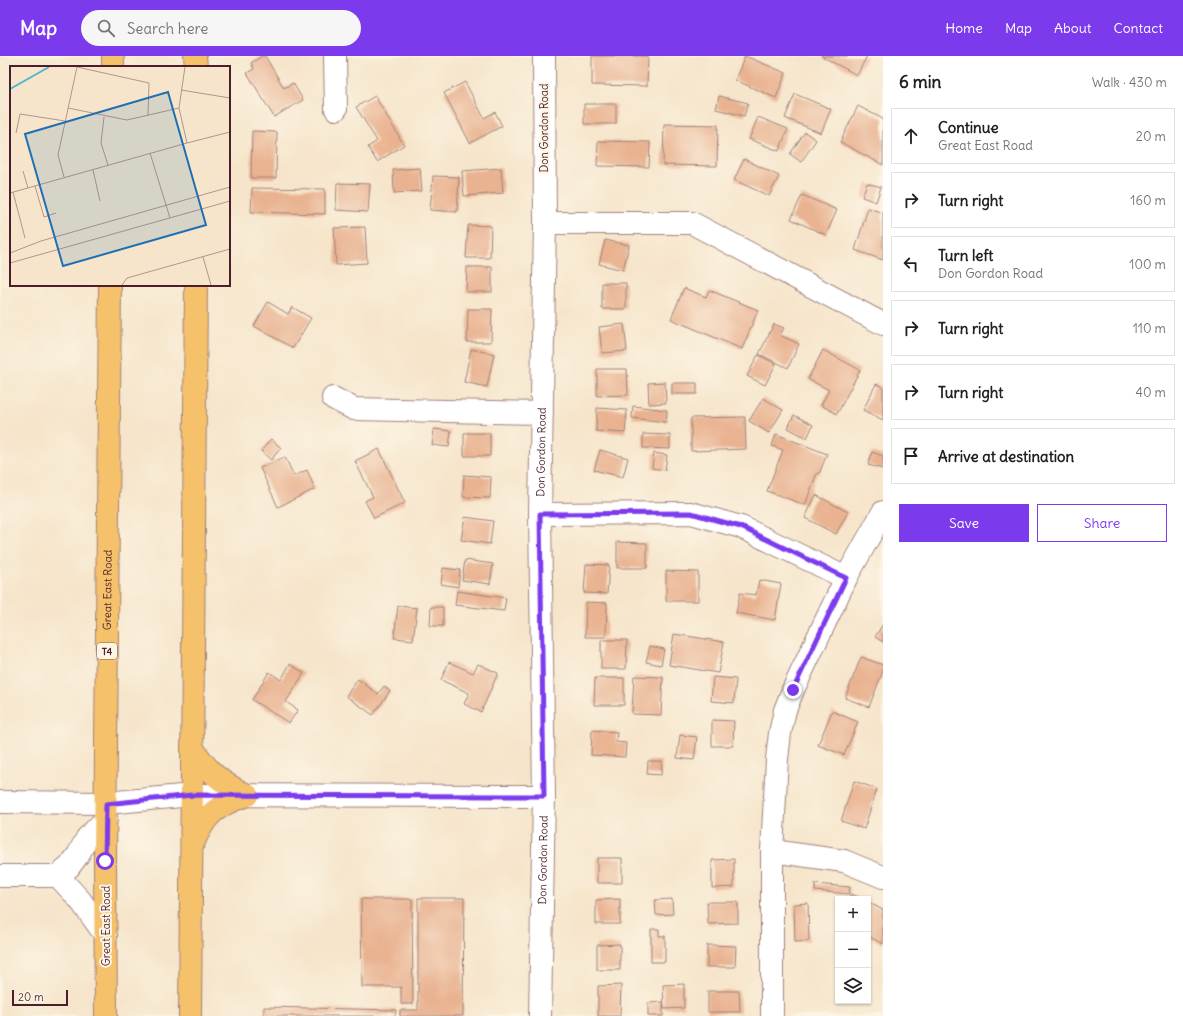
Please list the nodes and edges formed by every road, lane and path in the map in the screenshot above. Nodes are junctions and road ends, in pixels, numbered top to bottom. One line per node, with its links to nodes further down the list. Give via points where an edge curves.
1 (195, 56): 4 (main road)
2 (335, 56): 5 (street)
3 (544, 56): 6 (street, Don Gordon Road)
4 (196, 66)
5 (336, 109)
6 (544, 223): 9 (street, via 692,223); 11 (street, Don Gordon Road)
7 (110, 286): 20 (main road, Great East Road / T4)
8 (196, 286): 15 (main road)
9 (883, 324)
10 (333, 398): 11 (street, via 354,408)
11 (542, 412): 13 (street, Don Gordon Road)
12 (883, 512): 14 (street)
13 (540, 514): 14 (street, via 691,513 741,527); 18 (street, Don Gordon Road)
14 (846, 578): 22 (street, via 785,710 777,759)
15 (192, 747): 16 (main road); 17 (main road, via 202,763 216,777)
16 (192, 795): 17 (street); 20 (street); 21 (main road)
17 (247, 795): 18 (street); 21 (main road, via 227,801 211,813 199,830)
18 (544, 796): 29 (street, Don Gordon Road)
19 (0, 802): 20 (street)
20 (106, 811): 24 (street, via 78,855); 26 (main road, Great East Road / T4)
21 (192, 849): 28 (main road)
22 (772, 851): 25 (street, via 844,861); 30 (street)
23 (0, 876): 24 (street)
24 (58, 876): 26 (street, via 80,900)
25 (883, 878)
26 (106, 936): 27 (main road, Great East Road / T4)
27 (106, 1016)
28 (190, 1016)
29 (540, 1016)
30 (772, 1016)

